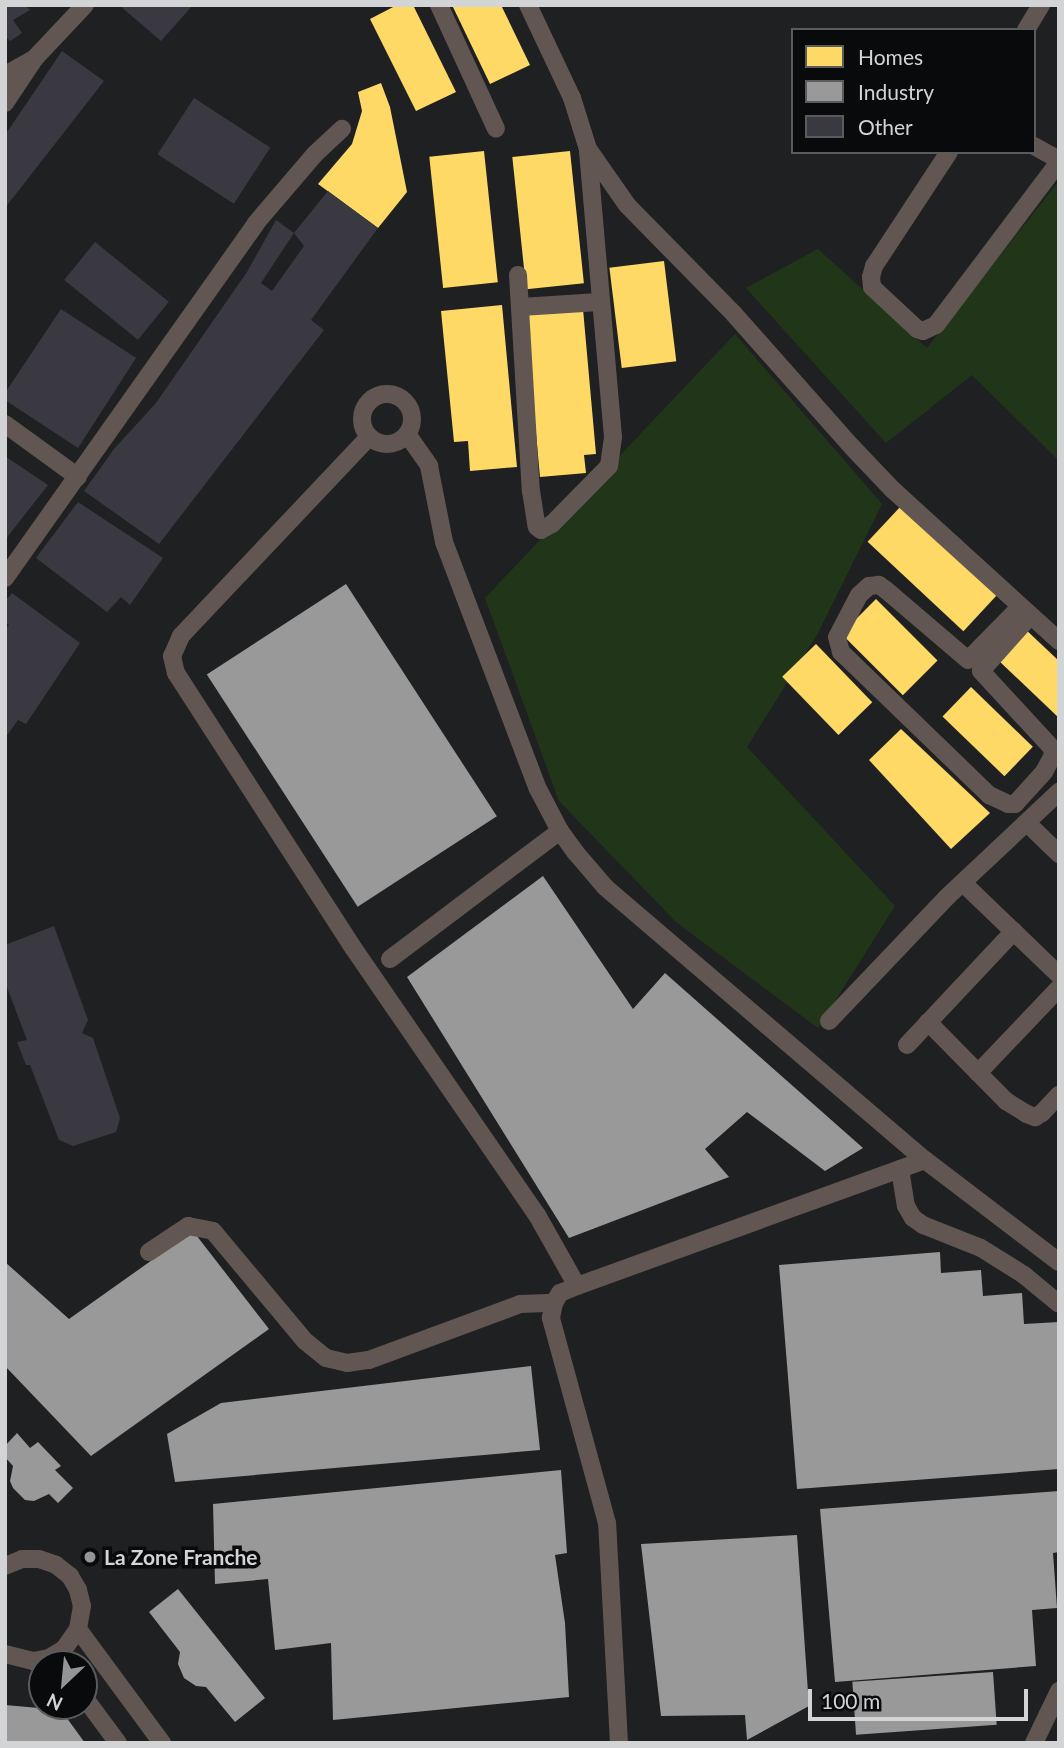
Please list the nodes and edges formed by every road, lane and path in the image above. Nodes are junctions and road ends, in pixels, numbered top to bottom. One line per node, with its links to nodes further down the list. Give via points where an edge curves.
1 (86, 5): 6 (street)
2 (439, 5): 10 (street)
3 (527, 5): 12 (street, via 572,97)
4 (1041, 5): 5 (street)
5 (1027, 28)
6 (35, 58): 7 (street); 8 (street)
7 (5, 75)
8 (5, 103)
9 (342, 129): 21 (street, via 256,223)
10 (496, 129)
11 (1036, 147): 14 (street)
12 (588, 149): 16 (street); 23 (street, via 627,205 733,313 852,447)
13 (948, 154): 14 (street, via 871,277 873,287 923,331 936,325)
14 (1059, 161)
15 (518, 275): 17 (street)
16 (599, 302): 17 (street); 17 (street, via 607,343 613,454 600,476 541,530 531,491)
17 (521, 307)
18 (5, 424): 21 (street)
19 (407, 434): 20 (street, via 389,444); 20 (street, via 412,421 409,407 398,397 384,394 372,399 363,411 362,425); 27 (street, via 429,466 444,542 459,586 538,789)
20 (369, 437): 43 (street, via 181,636 172,656 176,673 354,949 537,1215)
21 (78, 477): 22 (street)
22 (5, 578)
23 (1025, 611): 23 (street, via 968,660 887,590 869,586 859,595 837,637 841,652 851,662 989,795 1008,804 1015,804 1053,755 1052,748 981,671); 24 (street)
24 (1059, 641)
25 (1059, 792): 26 (street)
26 (1027, 823): 28 (street); 29 (street)
27 (560, 831): 31 (street); 39 (street, via 605,887)
28 (1059, 854)
29 (963, 883): 30 (street); 34 (street)
30 (1014, 931): 32 (street); 35 (street)
31 (390, 959)
32 (1059, 975)
33 (1059, 988): 37 (street)
34 (829, 1021)
35 (928, 1022): 36 (street); 37 (street)
36 (907, 1045)
37 (978, 1073): 38 (street, via 1006,1101 1035,1117)
38 (1059, 1095)
39 (925, 1160): 40 (street); 42 (street)
40 (900, 1169): 43 (street); 45 (street, via 906,1206 913,1218 981,1248)
41 (149, 1252): 44 (street, via 188,1226 213,1231 305,1341 326,1358 347,1363 369,1360 520,1304)
42 (1059, 1262)
43 (577, 1286): 44 (street, via 560,1293)
44 (554, 1303): 55 (street, via 551,1318 607,1523)
45 (1059, 1304)
46 (7, 1563): 47 (street, via 39,1559 69,1576 82,1606)
47 (78, 1629): 48 (street); 54 (street)
48 (63, 1650)
49 (5, 1654): 50 (street)
50 (28, 1660)
51 (1059, 1691): 56 (street)
52 (98, 1716): 53 (street)
53 (118, 1743)
54 (162, 1743)
55 (619, 1743)
56 (1034, 1743)

